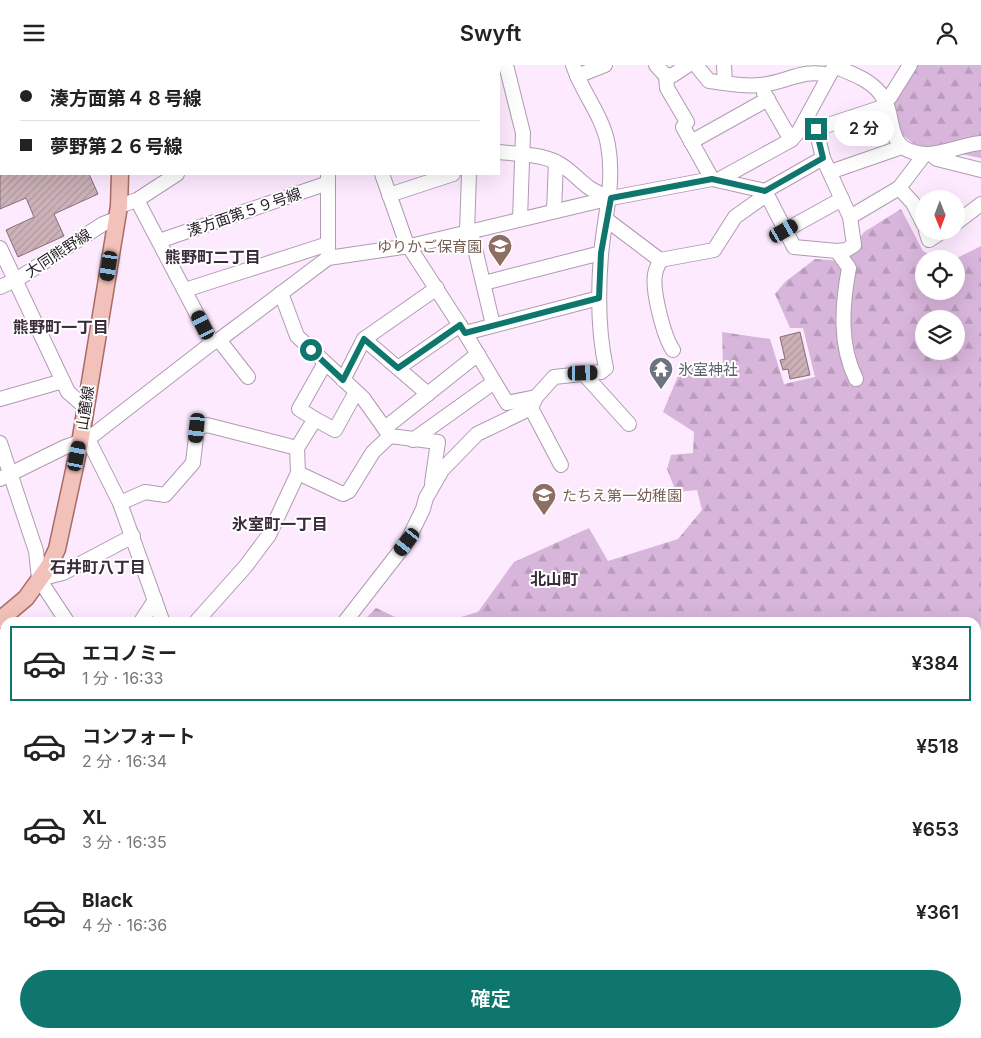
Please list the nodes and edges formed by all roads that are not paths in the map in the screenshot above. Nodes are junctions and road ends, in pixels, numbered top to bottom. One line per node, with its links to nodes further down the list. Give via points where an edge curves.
1 (506, 65): 24 (street, via 522,133)
2 (605, 65): 10 (street)
3 (656, 65): 11 (street)
4 (688, 65): 11 (street)
5 (696, 65): 12 (street, via 709,81)
6 (724, 65): 12 (street)
7 (910, 65): 15 (street)
8 (813, 68): 9 (street); 13 (street)
9 (833, 69): 15 (street, via 866,80); 16 (street)
10 (575, 71): 39 (street, via 597,112 608,145)
11 (666, 76): 19 (street, via 667,88 687,122 683,127)
12 (725, 83): 13 (street)
13 (760, 85): 14 (street)
14 (768, 99): 18 (street); 19 (street)
15 (885, 103): 17 (street); 21 (street, via 893,134)
16 (806, 119): 17 (street); 18 (street)
17 (816, 129): 25 (street)
18 (791, 140): 35 (street)
19 (691, 142): 35 (street)
20 (981, 143): 23 (street)
21 (902, 147): 23 (street); 28 (street)
22 (500, 152): 24 (street)
23 (928, 154): 27 (street); 36 (street)
24 (523, 155): 26 (street); 48 (street)
25 (823, 158): 28 (street); 37 (street)
26 (556, 162): 39 (street, via 595,194); 44 (street)
27 (981, 170)
28 (830, 172): 40 (street)
29 (118, 175): 45 (main road, 山麓線)
30 (175, 175): 41 (street, 大同熊野線)
31 (382, 175): 38 (street)
32 (449, 175): 38 (street)
33 (468, 175): 50 (street)
34 (328, 179): 52 (street, 湊方面第５９号線); 56 (street)
35 (716, 179): 37 (street); 39 (street)
36 (899, 188): 43 (street); 47 (street)
37 (766, 193): 51 (street); 58 (street, via 735,217 714,250)
38 (389, 195): 53 (street)
39 (611, 198): 44 (street); 49 (street)
40 (842, 199): 47 (street); 51 (street)
41 (137, 200): 45 (street, 大同熊野線); 52 (street)
42 (981, 204): 46 (street)
43 (915, 207)
44 (554, 211): 48 (street)
45 (117, 212): 59 (street, 大同熊野線); 84 (main road, 山麓線)
46 (965, 216)
47 (850, 217): 55 (street, via 854,245)
48 (520, 219): 50 (street)
49 (607, 220): 57 (street); 58 (street)
50 (467, 231): 53 (street); 60 (street, via 472,236)
51 (784, 231): 55 (street, via 794,247)
52 (159, 241): 63 (street)
53 (410, 246): 56 (street); 62 (street)
54 (0, 248): 59 (street)
55 (842, 250): 76 (street, via 848,268 842,301 845,341)
56 (328, 251): 63 (street); 64 (street)
57 (601, 253): 60 (street); 65 (street)
58 (660, 260): 70 (street, via 654,275 658,306)
59 (16, 280): 61 (street, 大同熊野線); 78 (street)
60 (484, 283): 66 (street)
61 (0, 287)
62 (437, 288): 67 (street); 68 (street)
63 (185, 290): 69 (street)
64 (282, 293): 69 (street); 72 (street, via 297,336)
65 (599, 298): 66 (street); 74 (street, via 606,368 600,373)
66 (493, 325): 67 (street)
67 (463, 329): 71 (street); 73 (street)
68 (364, 339): 73 (street); 77 (street)
69 (215, 342): 75 (street); 89 (street)
70 (673, 350)
71 (478, 354): 79 (street); 81 (street)
72 (325, 363): 77 (street); 85 (street, via 299,409)
73 (398, 368): 81 (street)
74 (583, 373): 83 (street, via 554,377); 86 (street)
75 (248, 377)
76 (856, 379)
77 (343, 380): 80 (street)
78 (63, 381): 82 (street); 84 (street, via 68,392)
79 (494, 382): 83 (street, via 506,403); 88 (street)
80 (356, 392): 85 (street, via 335,430); 87 (street)
81 (428, 394): 87 (street)
82 (0, 399)
83 (533, 403): 92 (street); 95 (street, via 477,434 442,470)
84 (86, 407): 89 (main road, 山麓線)
85 (315, 419): 91 (street)
86 (629, 424)
87 (388, 432): 88 (street); 93 (street, via 372,452 350,491 343,494)
88 (413, 440): 95 (street, via 438,442)
89 (84, 441): 94 (street); 96 (street); 98 (main road, 山麓線, via 57,549)
90 (0, 443): 94 (street)
91 (297, 448): 93 (street); 96 (street, via 207,425 197,428 193,463 165,495 144,492)
92 (561, 465)
93 (298, 473): 104 (street, via 269,535)
94 (5, 476): 98 (street, via 36,551)
95 (431, 489): 105 (street, via 407,542)
96 (120, 503): 97 (street)
97 (133, 536): 98 (street, via 63,573); 99 (street)
98 (40, 579): 100 (main road, 山麓線, via 26,598); 101 (street)
99 (155, 600): 102 (street); 103 (street)
100 (4, 617)
101 (64, 617)
102 (144, 617)
103 (160, 617)
104 (200, 617)
105 (349, 617)

